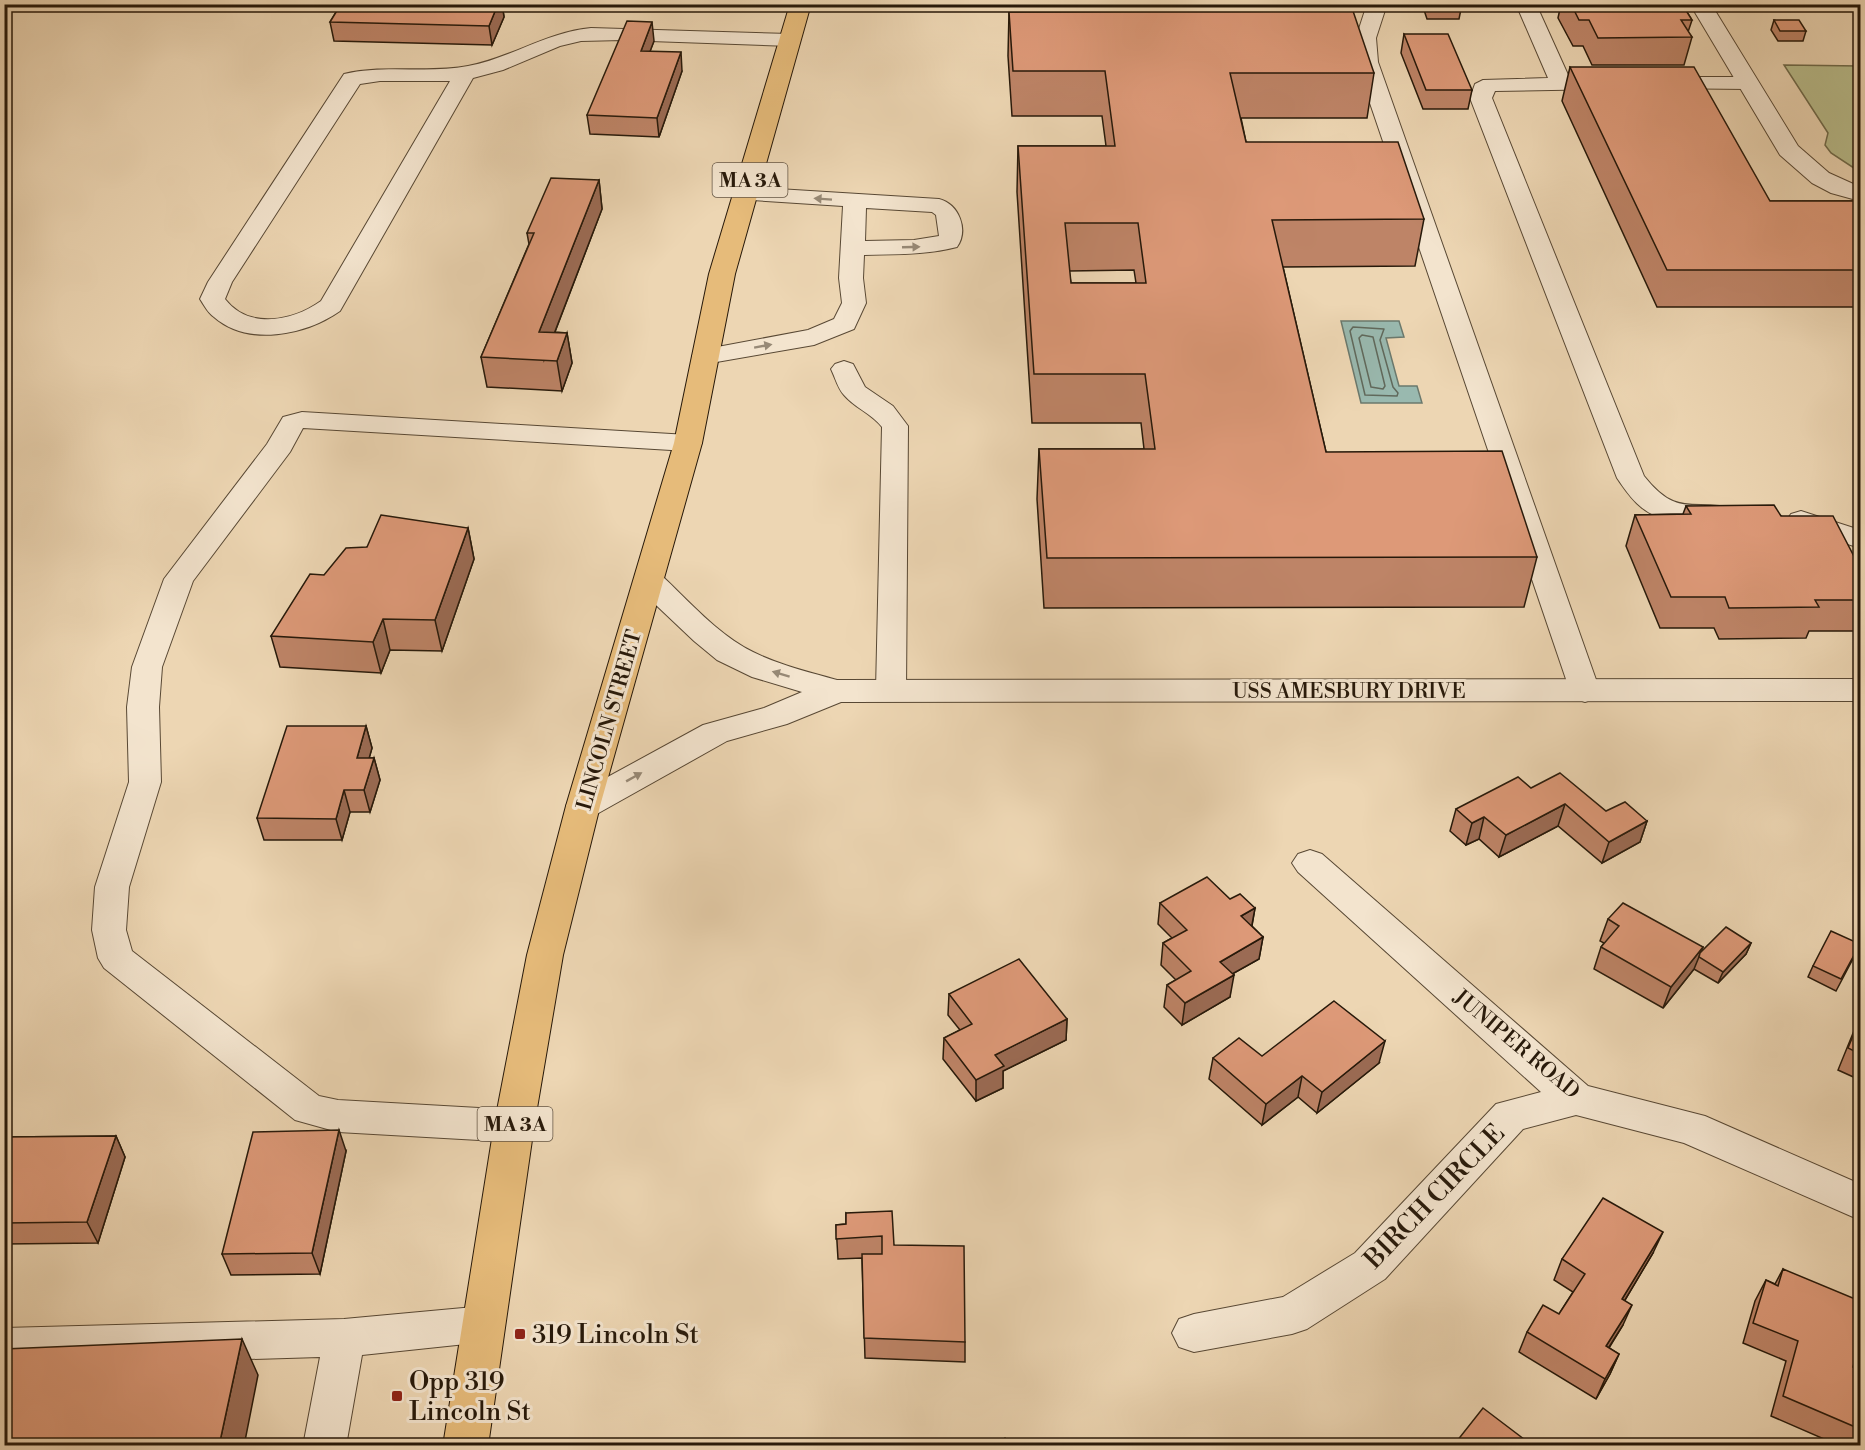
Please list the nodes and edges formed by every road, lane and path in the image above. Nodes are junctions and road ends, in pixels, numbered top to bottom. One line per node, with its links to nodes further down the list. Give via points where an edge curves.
1 (801, 4): 5 (main road, LINCOLN STREET / MA 3A)
2 (1377, 4): 23 (lane, via 1366,38 1367,62)
3 (1526, 4): 7 (lane)
4 (1700, 4): 8 (street)
5 (790, 40): 6 (lane, via 631,33 581,35); 9 (main road, LINCOLN STREET / MA 3A)
6 (465, 73): 6 (lane, via 352,79 220,282 212,299 218,310 232,320 280,325 308,320 331,306)
7 (1562, 83): 8 (lane); 16 (lane, via 1491,85 1483,89 1481,98 1631,478 1642,495 1661,510 1687,516)
8 (1747, 83): 10 (street, via 1801,165 1825,181)
9 (745, 194): 11 (lane, one-way to 9); 13 (main road, LINCOLN STREET / MA 3A, via 722,274)
10 (1860, 194)
11 (855, 201): 12 (lane); 12 (lane, one-way to 11, via 935,245 949,242 951,236 947,213 939,206)
12 (853, 248): 13 (lane, one-way to 12, via 814,337 845,324 854,303)
13 (705, 356): 15 (main road, LINCOLN STREET / MA 3A)
14 (844, 369): 20 (lane, via 854,391 884,412 896,426)
15 (688, 443): 19 (main road, LINCOLN STREET / MA 3A); 27 (lane, via 302,420 292,423 280,446 179,579 147,667 143,706 145,782 112,887 109,930 116,958 308,1109 338,1116)
16 (1746, 515)
17 (1781, 517): 18 (lane, via 1805,520)
18 (1860, 539)
19 (649, 581): 22 (street, USS AMESBURY DRIVE, one-way to 19, via 740,659); 24 (main road, LINCOLN STREET / MA 3A)
20 (891, 690): 22 (street, USS AMESBURY DRIVE); 23 (street, USS AMESBURY DRIVE)
21 (1860, 690): 23 (street, USS AMESBURY DRIVE)
22 (837, 691): 24 (street, USS AMESBURY DRIVE, one-way to 22, via 715,733 775,716)
23 (1585, 691)
24 (583, 806): 27 (main road, LINCOLN STREET / MA 3A, via 545,956)
25 (1310, 863): 26 (street, JUNIPER ROAD)
26 (1576, 1099): 28 (street, JUNIPER ROAD, via 1691,1128); 30 (street, BIRCH CIRCLE, via 1510,1116 1370,1266 1292,1315)
27 (514, 1126): 29 (main road, LINCOLN STREET / MA 3A)
28 (1860, 1203)
29 (485, 1324): 31 (lane); 34 (main road, LINCOLN STREET / MA 3A)
30 (1194, 1333)
31 (344, 1338): 32 (lane); 33 (lane)
32 (4, 1347)
33 (324, 1446)
34 (465, 1446)

